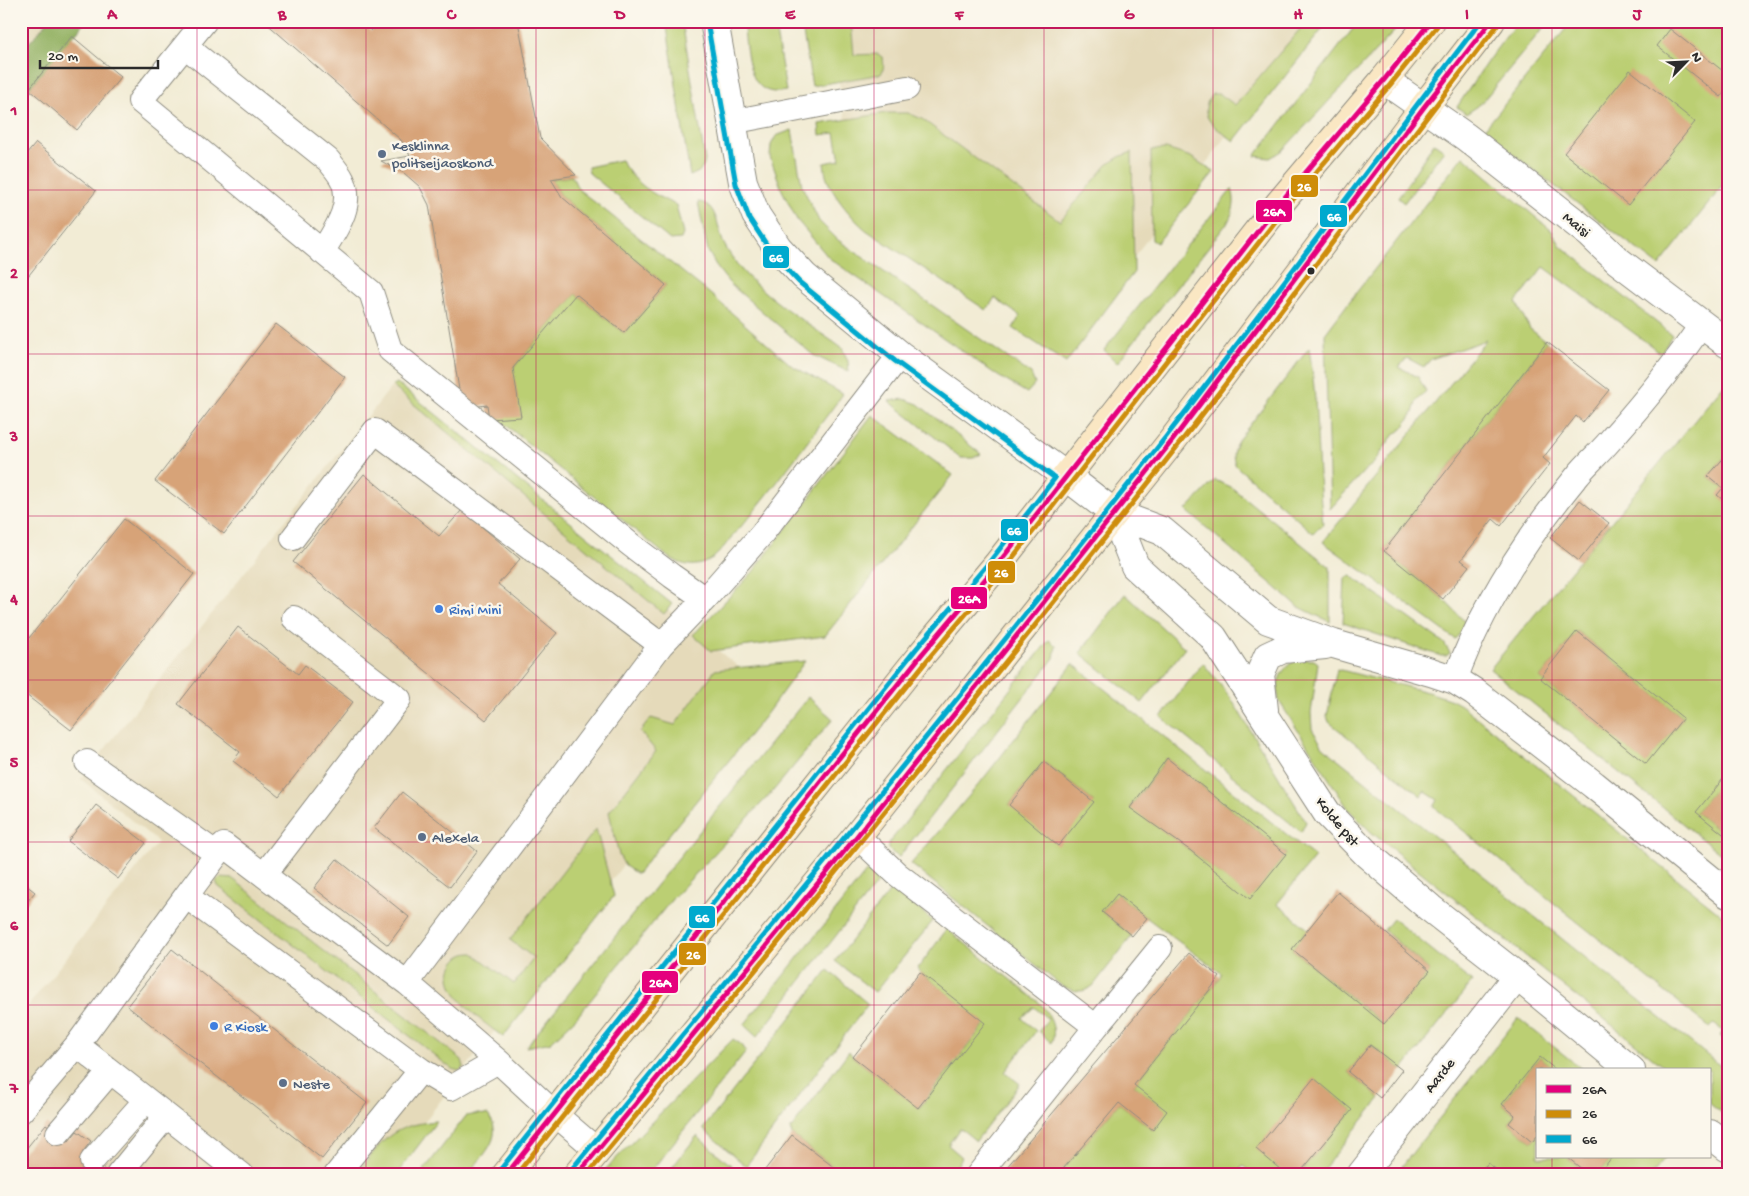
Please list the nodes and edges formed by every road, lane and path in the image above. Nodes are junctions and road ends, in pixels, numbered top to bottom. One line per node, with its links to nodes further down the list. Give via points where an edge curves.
1 (205, 21): 5 (lane)
2 (714, 21): 9 (street)
3 (1431, 21): 6 (main road)
4 (1491, 21): 8 (main road)
5 (185, 46): 10 (lane, via 328,160 343,180 346,198 342,219); 10 (lane, via 140,101)
6 (1384, 80): 8 (street, Maisi); 14 (main road, via 1279,204)
7 (906, 88): 9 (lane)
8 (1424, 107): 11 (street, Maisi); 15 (main road)
9 (731, 122): 13 (street, via 743,182 756,215 778,248 804,276)
10 (322, 252): 17 (lane, via 371,292 390,350 623,539)
11 (1702, 324): 12 (street, Maisi); 21 (lane, via 1642,405 1578,475 1527,542 1466,649)
12 (1728, 344)
13 (900, 355): 14 (street); 17 (lane, via 761,535)
14 (1066, 476): 15 (street); 40 (main road)
15 (1114, 513): 19 (street, via 1162,531 1268,620); 22 (street, Kolde pst, via 1135,566 1213,637); 24 (main road)
16 (293, 538): 20 (lane, via 375,431)
17 (705, 599): 20 (lane)
18 (294, 618): 26 (lane, via 399,699)
19 (1334, 644): 21 (street); 22 (street, via 1283,649 1268,656 1260,674)
20 (661, 645): 31 (lane)
21 (1454, 680): 27 (street, via 1594,785)
22 (1264, 716): 30 (street, Kolde pst, via 1328,812 1367,854)
23 (87, 762): 25 (lane)
24 (857, 836): 32 (lane, via 897,874); 45 (main road)
25 (216, 854): 26 (lane, via 224,845); 28 (lane)
26 (264, 875): 31 (lane)
27 (1728, 894)
28 (186, 896): 33 (lane); 36 (lane)
29 (1160, 948): 32 (lane)
30 (1516, 976): 35 (street, Kolde pst); 53 (street, Aarde)
31 (407, 983): 34 (lane)
32 (1096, 1027): 52 (lane)
33 (77, 1045): 37 (lane); 39 (lane)
34 (498, 1061): 36 (lane, via 451,1088); 40 (lane)
35 (1629, 1068)
36 (421, 1070): 49 (lane)
37 (110, 1072): 38 (lane); 42 (lane)
38 (146, 1100): 41 (lane); 46 (lane)
39 (21, 1111)
40 (555, 1114): 45 (lane); 50 (main road)
41 (166, 1116): 47 (lane); 48 (lane)
42 (58, 1134)
43 (1712, 1136): 44 (street)
44 (1728, 1148)
45 (597, 1150): 51 (main road)
46 (92, 1161)
47 (118, 1175)
48 (242, 1175)
49 (336, 1175)
50 (506, 1175)
51 (577, 1175)
52 (978, 1175)
53 (1361, 1175)

